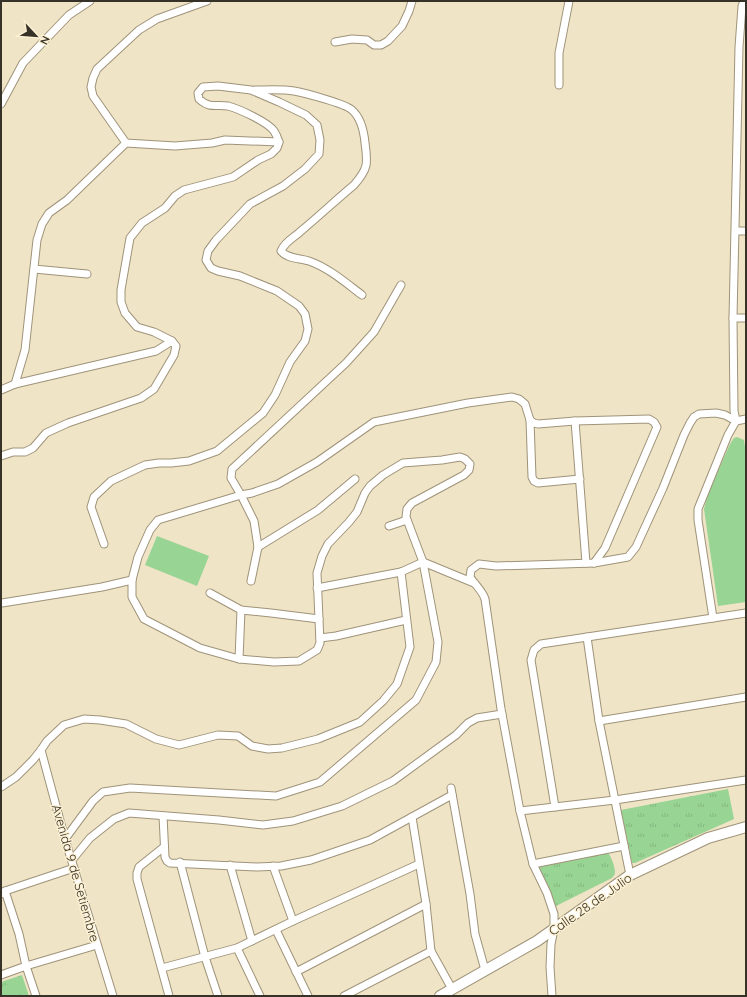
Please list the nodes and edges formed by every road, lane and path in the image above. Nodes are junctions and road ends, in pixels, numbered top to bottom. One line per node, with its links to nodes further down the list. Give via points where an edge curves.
1 (90, 1): 10 (street, via 69,15 23,63)
2 (207, 1): 14 (street, via 157,20 139,30 96,69 91,87 93,96)
3 (412, 1): 6 (street, via 402,26 381,45 374,45 367,40 352,39)
4 (569, 1): 8 (street, via 560,53)
5 (744, 1): 7 (street)
6 (335, 42)
7 (743, 47): 11 (street)
8 (560, 85)
9 (251, 90): 13 (street, via 208,86 203,87 198,94 204,103 228,106 260,120 274,131); 20 (street, via 294,91 336,102 352,109 358,117 365,141 367,163 361,177 286,242 281,251 287,256 308,260 321,266); 36 (street, via 306,115 317,125 319,154 283,186 250,204 216,240 208,251 206,260 211,268 277,291 300,306 305,314 308,329 306,340 290,362 275,395 263,413 217,451 189,461 145,465 111,481 94,497 91,508)
10 (1, 104)
11 (738, 136): 12 (street); 15 (street)
12 (746, 136)
13 (279, 142): 14 (street, via 225,140 175,146); 23 (street, via 272,154 233,177 184,190 142,223 130,238 121,302 125,313 137,327)
14 (126, 143): 17 (street, via 67,200 49,213 42,224)
15 (736, 231): 16 (street); 21 (street)
16 (746, 231)
17 (34, 269): 18 (street); 24 (street, via 25,350)
18 (87, 274)
19 (401, 285): 33 (street, via 374,332 346,363 232,469 231,478)
20 (362, 295)
21 (733, 318): 22 (street); 29 (street)
22 (746, 318)
23 (172, 341): 24 (street, via 156,351); 30 (street, via 176,346 174,355 154,389 141,398 46,433 33,448 25,452)
24 (15, 384): 25 (street)
25 (1, 390)
26 (746, 419): 29 (street)
27 (530, 420): 28 (street, via 538,424); 32 (street, via 534,481 538,483); 33 (street, via 525,404 512,397 468,402 374,422 317,462 278,484 252,494)
28 (575, 421): 32 (street); 39 (street, via 649,419 657,427 605,548)
29 (736, 421): 39 (street, via 716,413 699,414 694,417 636,547 628,557); 49 (street, via 698,509)
30 (1, 456)
31 (355, 479): 37 (street, via 318,510)
32 (580, 479): 39 (street)
33 (241, 495): 37 (street, via 254,521); 41 (street, via 158,520 150,530 138,557)
34 (408, 520): 35 (street); 38 (street); 44 (street, via 407,509 412,503 464,475 470,464 460,457 403,463 383,475 370,486 357,512 328,544 317,573)
35 (389, 526)
36 (104, 544)
37 (258, 547): 42 (street)
38 (424, 562): 40 (street); 43 (street); 67 (street, via 438,642 436,662 416,700 320,782 276,796 130,788 103,792 93,800)
39 (590, 563): 43 (street, via 496,566 479,564 471,570 470,576)
40 (401, 572): 44 (street); 51 (street)
41 (132, 580): 46 (street); 54 (street, via 132,597 144,619 200,648)
42 (251, 581)
43 (474, 583): 56 (street, via 482,591 485,599)
44 (318, 588): 50 (street)
45 (210, 593): 47 (street)
46 (2, 603)
47 (241, 610): 50 (street); 54 (street)
48 (746, 613): 49 (street)
49 (713, 618): 52 (street)
50 (319, 619): 53 (street)
51 (406, 620): 53 (street); 58 (street, via 410,647 397,684 360,722 318,739 268,749 252,746 238,736 218,735 179,744 156,739 126,724 84,719 64,725)
52 (587, 637): 57 (street); 62 (street, via 542,644 534,650 531,660)
53 (320, 638): 54 (street, via 317,650 299,661)
54 (239, 659)
55 (746, 697): 57 (street)
56 (502, 714): 63 (street); 64 (street, via 477,718 468,723 456,735 393,781 342,806 293,821 263,825)
57 (599, 721): 61 (street)
58 (41, 750): 60 (street, via 16,777); 67 (street, Avenida 9 de Setiembre)
59 (746, 780): 61 (street)
60 (1, 787)
61 (615, 800): 62 (street); 69 (street)
62 (555, 807): 63 (street)
63 (520, 811): 73 (street)
64 (163, 816): 68 (street); 70 (street, via 129,813 114,820 90,838)
65 (412, 817): 72 (street); 75 (street, via 370,840 311,860); 90 (street, via 452,792 475,934)
66 (746, 827): 77 (street, Calle 28 de Julio, via 708,838)
67 (65, 839): 70 (street, Avenida 9 de Setiembre)
68 (164, 846): 71 (street, via 167,861); 89 (street, via 139,867 137,873)
69 (624, 846): 73 (street); 77 (street)
70 (72, 860): 76 (street, Avenida 9 de Setiembre)
71 (180, 862): 74 (street); 87 (street)
72 (419, 864): 79 (street); 80 (street)
73 (533, 864): 81 (street, via 554,914)
74 (230, 865): 75 (street); 83 (street)
75 (273, 866): 80 (street)
76 (74, 868): 78 (street); 84 (street, Avenida 9 de Setiembre)
77 (630, 876): 81 (street, Calle 28 de Julio)
78 (3, 893): 88 (street, via 19,934)
79 (426, 904): 86 (street); 91 (street)
80 (293, 921): 82 (street)
81 (554, 929): 90 (street, Calle 28 de Julio); 102 (street, via 550,967)
82 (276, 930): 83 (street); 91 (street)
83 (252, 941): 85 (street)
84 (97, 945): 88 (street); 95 (street, Avenida 9 de Setiembre)
85 (237, 948): 87 (street); 98 (street)
86 (432, 951): 93 (street); 100 (street)
87 (205, 957): 89 (street); 97 (street)
88 (26, 966): 92 (street); 94 (street)
89 (162, 968): 96 (street)
90 (485, 970): 93 (street, Calle 28 de Julio)
91 (296, 972): 99 (street)
92 (1, 975)
93 (452, 989): 101 (street, Calle 28 de Julio)
94 (36, 996)
95 (112, 996)
96 (169, 996)
97 (218, 996)
98 (260, 996)
99 (308, 996)
100 (344, 996)
101 (440, 996)
102 (552, 996)

